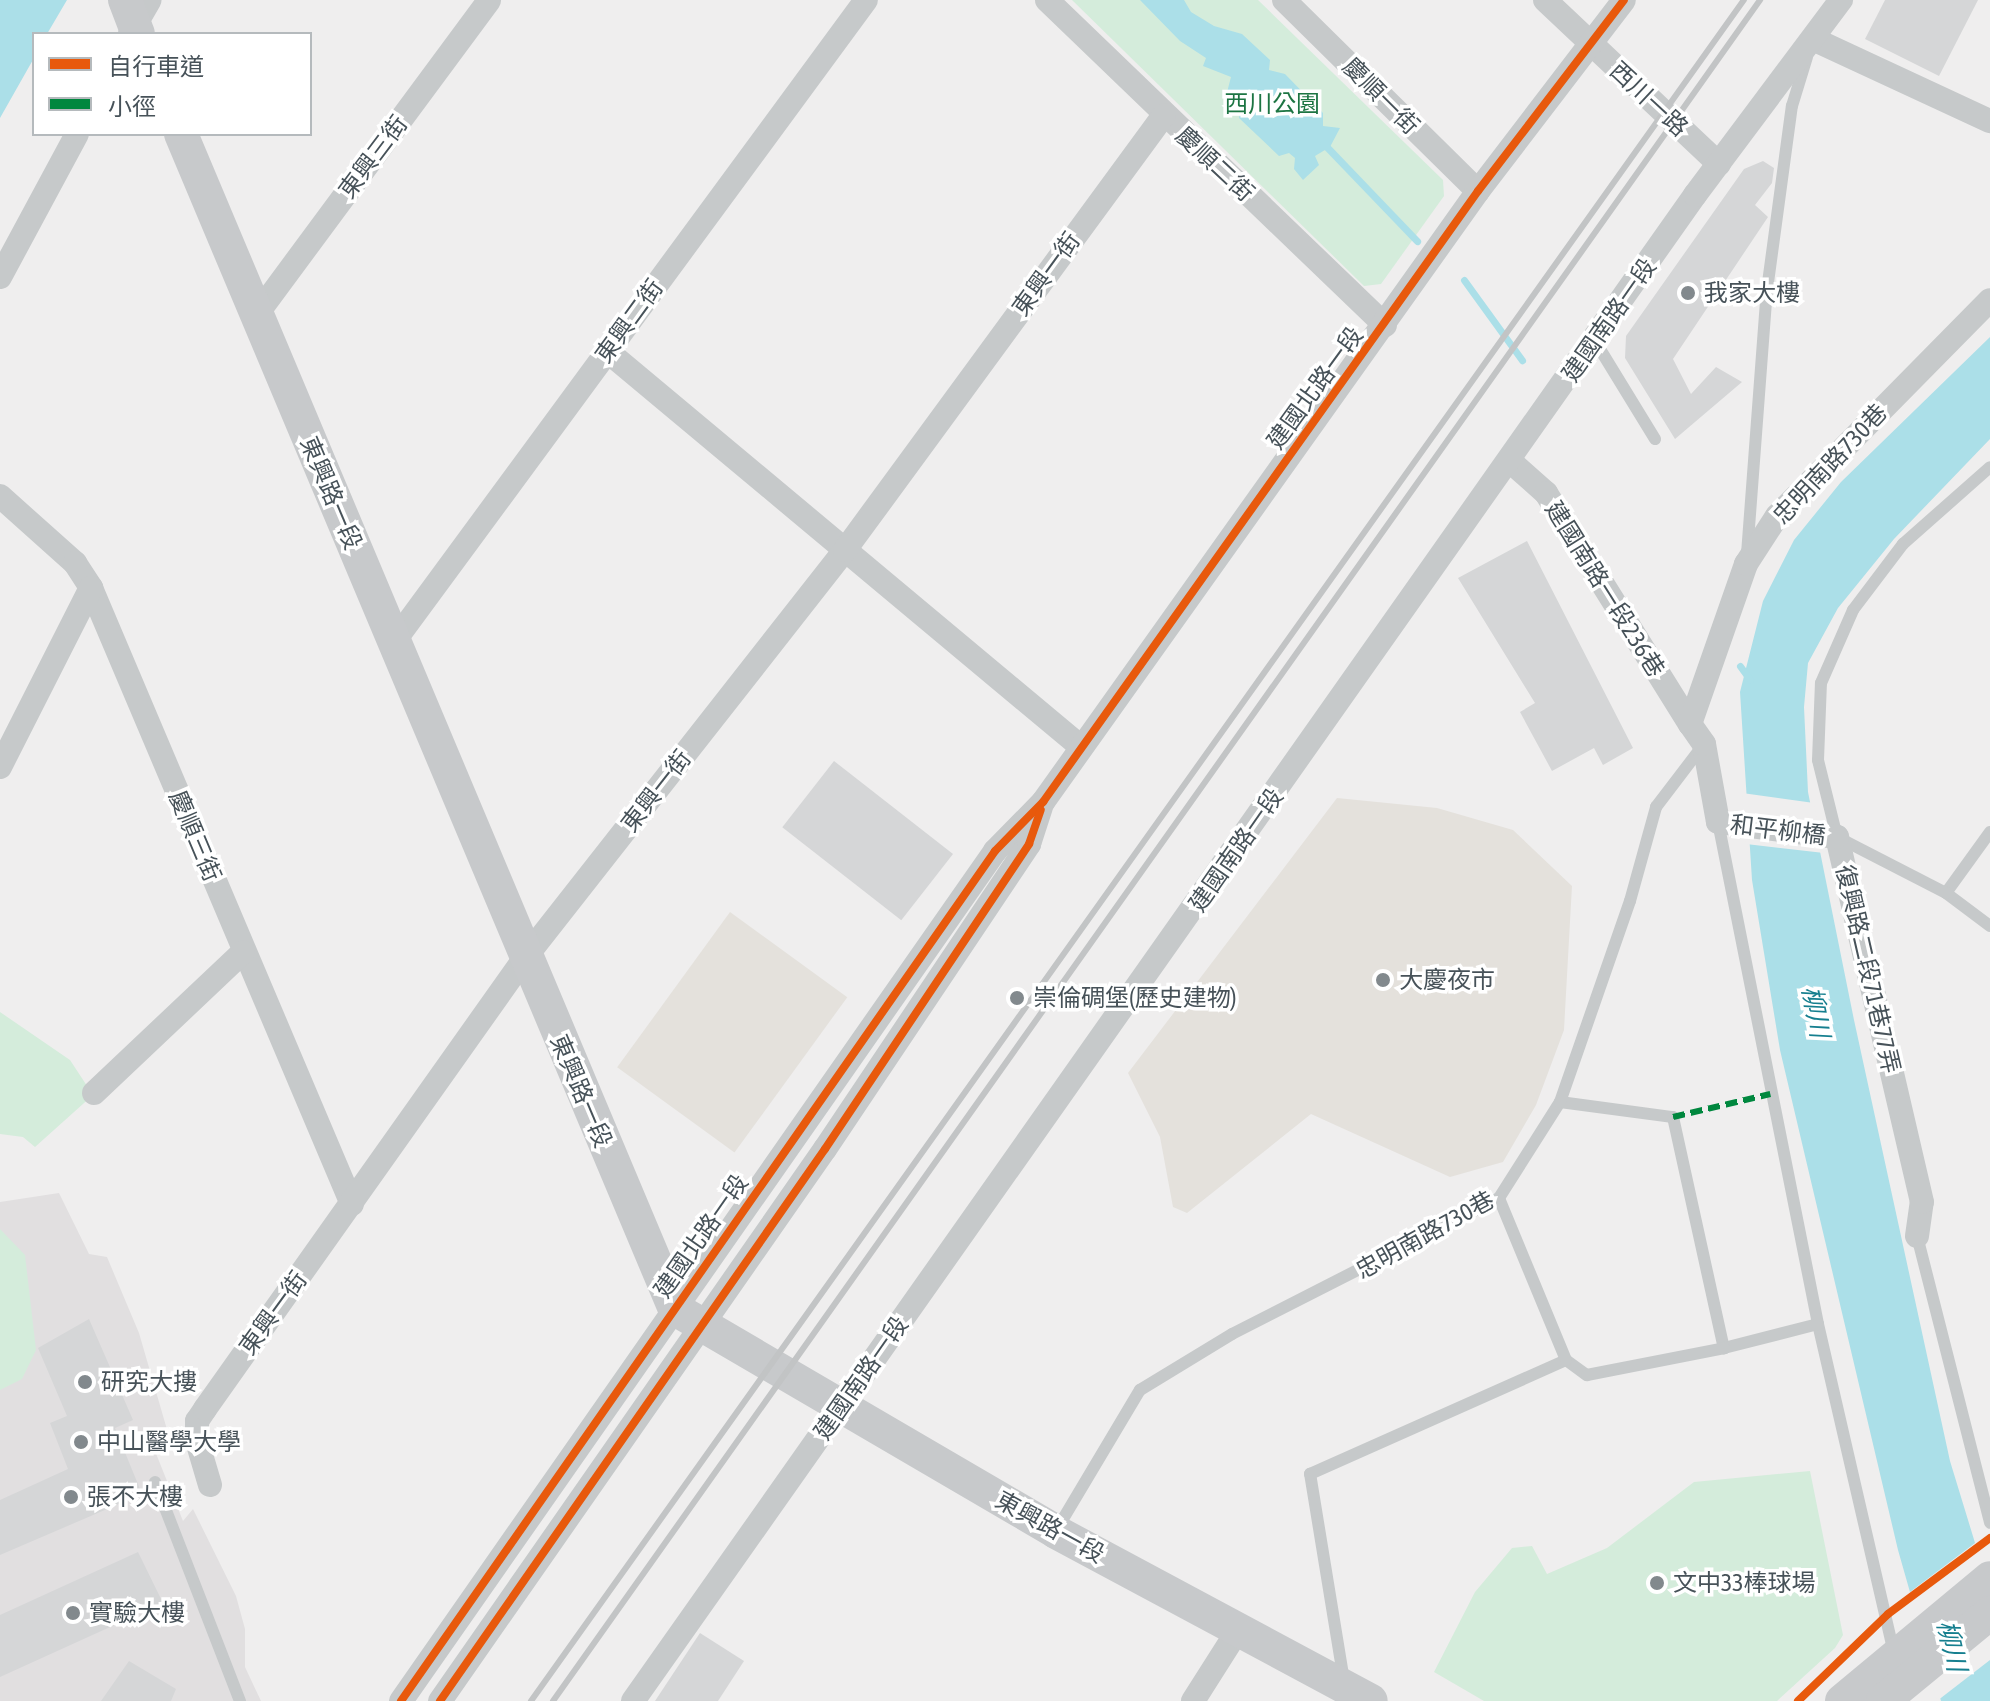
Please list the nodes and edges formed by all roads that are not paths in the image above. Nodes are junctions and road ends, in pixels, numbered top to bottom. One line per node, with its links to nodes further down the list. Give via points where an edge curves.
1 (489, 0): 18 (street, 東興三街)
2 (866, 0): 21 (street, 東興二街)
3 (1047, 0): 10 (street, 慶順二街)
4 (1284, 0): 15 (street, 慶順一街)
5 (1545, 0): 9 (street, 西川一路)
6 (1624, 0): 9 (street, 建國北路一段)
7 (1841, 0): 8 (street, 建國南路一段)
8 (1813, 39): 11 (street); 14 (street, 建國南路一段); 27 (lane, via 1792,106 1767,290)
9 (1590, 44): 14 (street, 西川一路); 15 (street, 建國北路一段)
10 (1164, 115): 19 (street, 慶順二街); 26 (street, 東興一街)
11 (1990, 121)
12 (76, 136): 16 (street)
13 (182, 136): 18 (street, 東興路一段)
14 (1719, 164): 20 (street, 建國南路一段)
15 (1478, 191): 19 (street, 建國北路一段)
16 (0, 277)
17 (1990, 300): 27 (street, 忠明南路730巷, via 1777,516)
18 (257, 314): 29 (street, 東興路一段)
19 (1385, 325): 31 (street, 建國北路一段)
20 (1595, 341): 22 (lane); 23 (street, 建國南路一段)
21 (607, 351): 26 (street); 29 (street, 東興二街)
22 (1655, 439)
23 (1511, 462): 30 (street, 建國南路一段236巷, via 1546,493); 49 (street, 建國南路一段)
24 (1990, 467): 35 (lane, 復興路二段71巷77弄, via 1903,544 1853,610 1821,683 1818,760)
25 (0, 496): 28 (street, 慶順三街, via 75,563)
26 (845, 550): 31 (street); 39 (street, 東興一街)
27 (1746, 564): 30 (street, 忠明南路730巷)
28 (91, 588): 32 (street); 38 (street, 慶順三街)
29 (393, 643): 39 (street, 東興路一段)
30 (1697, 734): 33 (street, 忠明南路730巷); 41 (lane, 忠明南路730巷, via 1656,807 1630,901)
31 (1080, 746): 45 (street, 建國北路一段, via 1043,802 995,851)
32 (0, 767)
33 (1729, 822): 35 (street, 和平柳橋); 46 (lane)
34 (1990, 832): 36 (lane)
35 (1835, 836): 36 (lane); 44 (street, 復興路二段71巷77弄, via 1922,1202)
36 (1946, 893): 37 (lane)
37 (1990, 926)
38 (243, 952): 40 (street); 43 (street, 慶順三街)
39 (524, 959): 43 (street, 東興一街); 45 (street, 東興路一段)
40 (94, 1093)
41 (1560, 1102): 42 (lane, 忠明南路730巷); 47 (lane, via 1673,1117)
42 (1499, 1198): 48 (lane); 53 (lane, 忠明南路730巷, via 1232,1334 1140,1390)
43 (352, 1204): 51 (street, 東興一街, via 197,1421)
44 (1917, 1236): 52 (lane, 復興路二段71巷77弄)
45 (689, 1318): 49 (street, 東興路一段); 60 (street, 建國北路一段); 61 (street, 建國北路一段)
46 (1818, 1324): 47 (lane); 57 (lane)
47 (1724, 1348): 48 (lane, via 1587,1375)
48 (1566, 1360): 58 (lane, via 1310,1474)
49 (841, 1408): 53 (street, 東興路一段); 62 (street, 建國南路一段)
50 (155, 1482): 59 (lane)
51 (210, 1485)
52 (1990, 1523)
53 (1056, 1532): 56 (street, 東興路一段)
54 (1990, 1578): 57 (street)
55 (1990, 1613): 57 (street)
56 (1238, 1630): 58 (street, 東興路一段); 63 (street)
57 (1902, 1676): 64 (street)
58 (1358, 1694)
59 (240, 1701)
60 (401, 1701)
61 (440, 1701)
62 (633, 1701)
63 (1193, 1701)
64 (1842, 1701)

